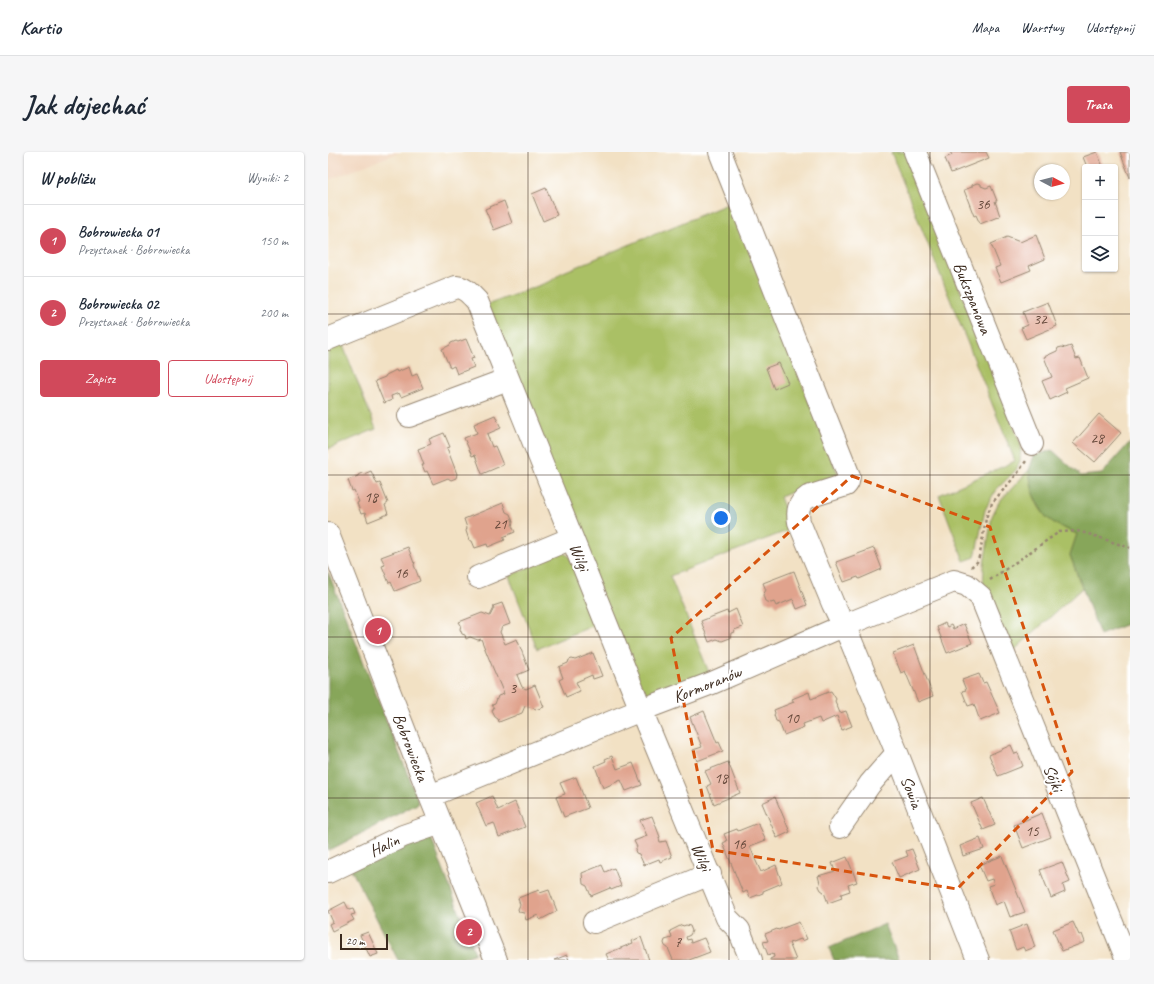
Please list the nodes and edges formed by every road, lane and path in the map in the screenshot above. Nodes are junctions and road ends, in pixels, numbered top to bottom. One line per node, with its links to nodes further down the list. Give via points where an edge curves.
1 (720, 152): 14 (street, Sowia, via 849,476 846,485 803,500 797,513)
2 (915, 152): 6 (street, Bukszpanowa)
3 (328, 339): 4 (street, Wilgi, via 456,287 462,288 476,301)
4 (508, 378): 5 (street); 8 (street, Wilgi)
5 (409, 416)
6 (1032, 444): 12 (path, via 1028,459 992,503 986,518 977,562)
7 (328, 534): 10 (street, Bobrowiecka)
8 (572, 538): 11 (street); 15 (street, Wilgi)
9 (1130, 548): 13 (path, via 1077,531 1059,532)
10 (332, 558): 17 (street, Bobrowiecka)
11 (478, 577)
12 (954, 581): 13 (street, via 968,585); 14 (street, Kormoranów)
13 (978, 594): 26 (street, Sójki)
14 (843, 626): 15 (street, Kormoranów, via 712,684); 16 (street, Sowia)
15 (641, 710): 17 (street, Kormoranów); 21 (street, Wilgi)
16 (897, 753): 19 (street, via 870,784); 25 (street, Sowia)
17 (430, 796): 18 (street, Bobrowiecka)
18 (441, 823): 20 (street, Halin, via 403,836); 23 (street, Bobrowiecka)
19 (840, 827)
20 (328, 872)
21 (710, 874): 22 (street); 24 (street, Wilgi, via 727,918 739,930)
22 (594, 922)
23 (496, 960)
24 (751, 960)
25 (978, 960)
26 (1127, 960)

